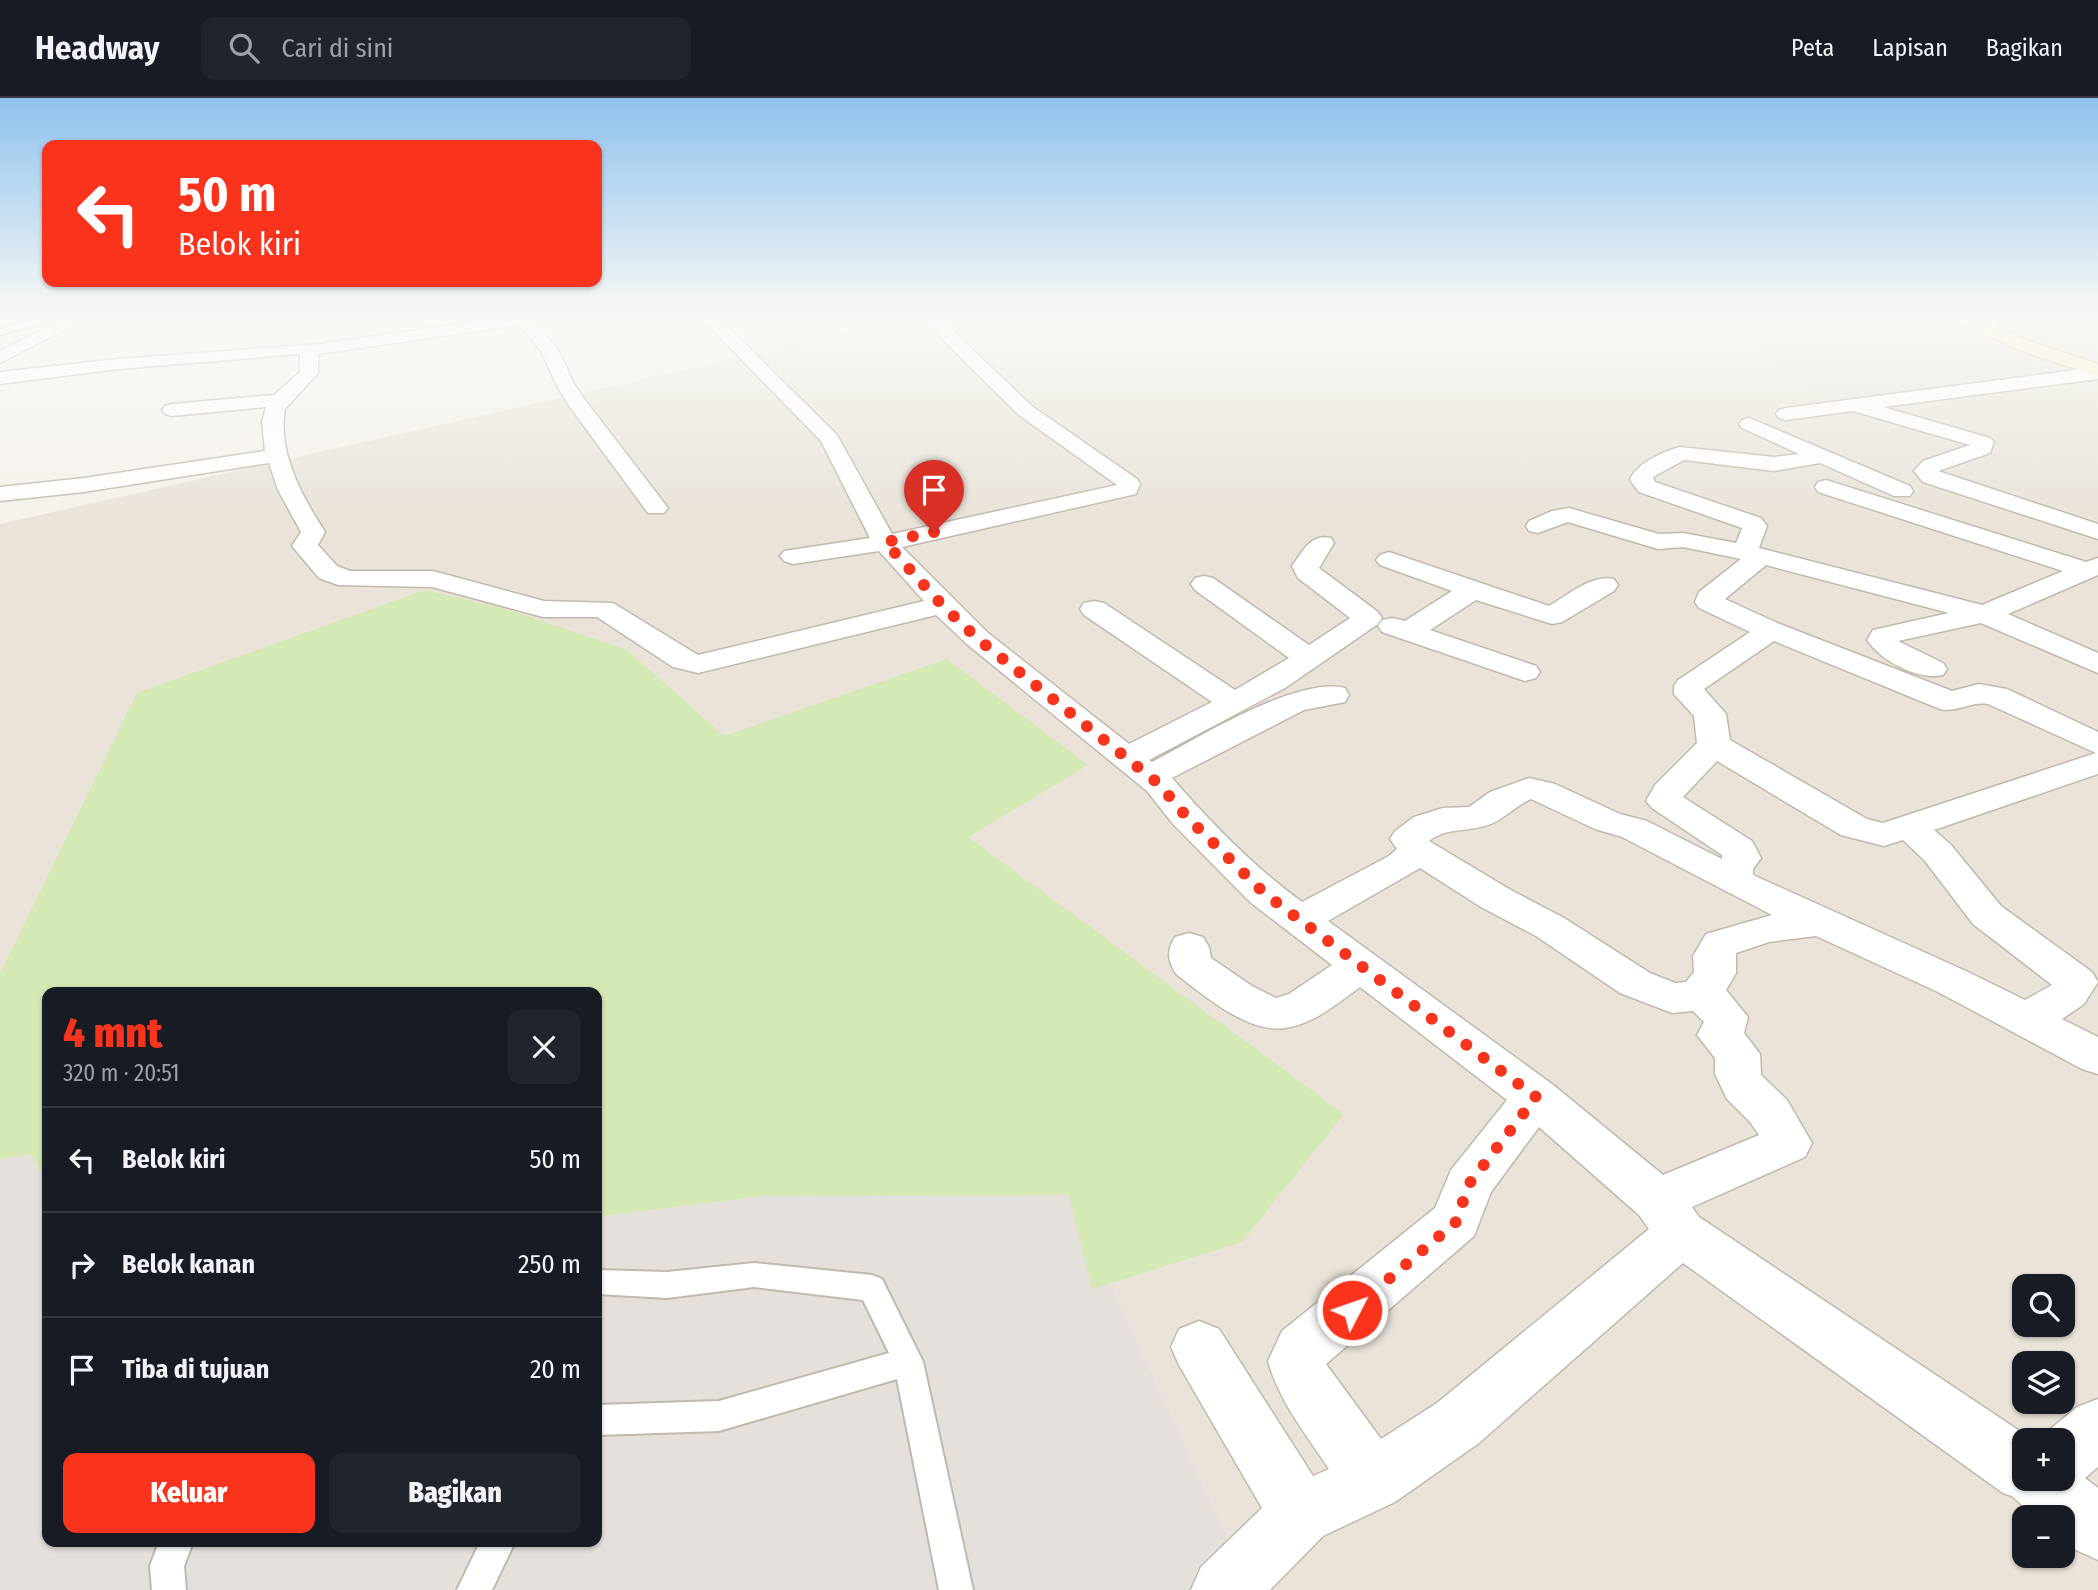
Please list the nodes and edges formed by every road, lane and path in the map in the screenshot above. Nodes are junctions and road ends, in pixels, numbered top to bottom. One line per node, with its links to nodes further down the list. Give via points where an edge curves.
1 (295, 387): 6 (street)
2 (567, 387): 16 (street)
3 (782, 387): 21 (street, via 830,439)
4 (1000, 387): 21 (street, via 1046,427 1129,486 1122,492)
5 (1986, 387): 7 (street)
6 (281, 400): 8 (street); 11 (street, via 273,422)
7 (1854, 405): 9 (street); 14 (street, via 1983,442 1982,448 1925,471)
8 (172, 410)
9 (1786, 414)
10 (1749, 424): 12 (street)
11 (279, 455): 15 (street); 30 (street, via 297,509 313,532 305,546 328,572 347,579 433,579 543,609 603,609 683,661 717,661)
12 (1825, 456): 17 (street); 23 (street, via 1774,464 1679,453 1643,474 1641,480 1647,487 1752,523)
13 (1826, 487): 20 (street)
14 (1994, 498): 17 (street); 19 (street)
15 (7, 501)
16 (656, 508)
17 (1940, 510): 20 (street)
18 (1538, 526): 23 (street, via 1569,515 1662,543 1683,540)
19 (2098, 532)
20 (1977, 533): 26 (street)
21 (885, 542): 24 (street); 30 (street)
22 (1322, 543): 33 (street, via 1305,566 1307,572)
23 (1753, 554): 32 (street); 34 (street, via 1709,602)
24 (793, 556)
25 (1389, 560): 29 (street)
26 (2092, 568): 32 (street)
27 (1204, 583): 36 (street)
28 (1605, 585): 29 (street, via 1552,616)
29 (1473, 590): 35 (street)
30 (942, 605): 44 (street)
31 (1094, 609): 41 (street)
32 (1984, 614): 37 (street); 38 (street, via 1881,639 1888,648)
33 (1368, 618): 35 (street); 36 (street)
34 (1765, 628): 42 (street, via 1768,632 1689,687 1689,694 1710,714); 43 (street, via 1951,702 1979,693 1996,696)
35 (1408, 631): 39 (street)
36 (1310, 659): 41 (street)
37 (2098, 664)
38 (1932, 669)
39 (1525, 672)
40 (1334, 695): 44 (street, via 1295,702)
41 (1234, 704): 44 (street)
42 (1714, 745): 45 (street, via 1854,827 1884,835); 47 (street, via 1667,792 1664,801 1739,849 1742,858)
43 (2097, 760): 45 (street)
44 (1138, 767): 48 (street, via 1264,893)
45 (1909, 826): 53 (street, via 1938,853 1987,915 2077,982 2062,999)
46 (1418, 851): 47 (street, via 1408,839 1427,825 1443,818 1481,815 1528,788 1634,829); 48 (street); 52 (street, via 1550,927 1635,983 1672,998)
47 (1734, 880): 49 (street)
48 (1299, 920): 51 (street)
49 (1823, 922): 52 (street, via 1768,927 1720,944 1714,956 1713,979 1704,987); 53 (street)
50 (1189, 947): 51 (street, via 1191,964 1255,1006 1274,1013 1295,1010)
51 (1360, 966): 55 (street)
52 (1707, 995): 56 (street, via 1726,1017 1719,1035 1738,1054 1741,1086 1768,1110 1788,1143)
53 (2026, 1018): 54 (street)
54 (2098, 1057)
55 (1536, 1097): 56 (street); 64 (street, via 1469,1184 1456,1222 1302,1349 1296,1361 1301,1377)
56 (1669, 1217): 63 (street); 64 (street, via 1458,1423)
57 (602, 1282): 59 (lane, via 667,1285 754,1275 872,1288)
58 (1199, 1348): 66 (street)
59 (908, 1362): 60 (lane, via 719,1416); 72 (lane)
60 (602, 1420)
61 (2098, 1428): 62 (street)
62 (2075, 1447)
63 (2012, 1462)
64 (1373, 1480): 66 (street)
65 (2051, 1491): 67 (street)
66 (1301, 1514): 73 (street)
67 (2098, 1528)
68 (174, 1547): 70 (lane, via 167,1566)
69 (496, 1547): 71 (lane)
70 (169, 1590)
71 (474, 1590)
72 (956, 1590)
73 (1224, 1590)

